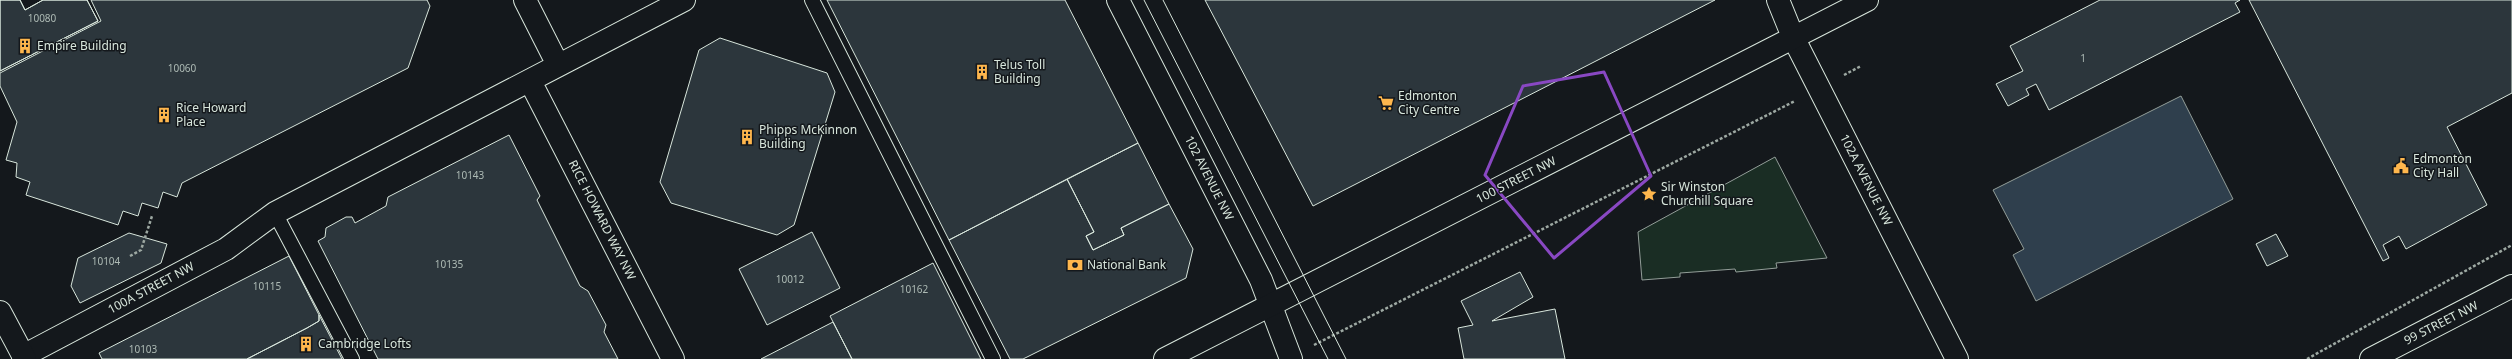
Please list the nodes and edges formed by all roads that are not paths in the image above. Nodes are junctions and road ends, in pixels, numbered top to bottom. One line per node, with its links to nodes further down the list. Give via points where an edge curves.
1 (525, 0): 8 (street)
2 (684, 0): 8 (street)
3 (812, 0): 18 (lane)
4 (1118, 0): 12 (street, 102 AVENUE NW, via 1261,280)
5 (1778, 0): 7 (street, 102A AVENUE NW)
6 (1867, 0): 7 (street, 100 STREET NW)
7 (1793, 37): 12 (street, 100 STREET NW); 20 (street, 102A AVENUE NW)
8 (558, 65): 9 (street)
9 (530, 81): 10 (street); 17 (street, RICE HOWARD WAY NW)
10 (275, 213): 14 (street, 100A STREET NW, via 226,249); 16 (lane)
11 (2512, 286): 21 (street, 99 STREET NW)
12 (1271, 306): 15 (street, 102 AVENUE NW); 19 (street, 100 STREET NW)
13 (0, 312): 14 (street)
14 (24, 357)
15 (1290, 358)
16 (352, 359)
17 (673, 359)
18 (993, 359)
19 (1165, 359)
20 (1957, 359)
21 (2371, 359)

